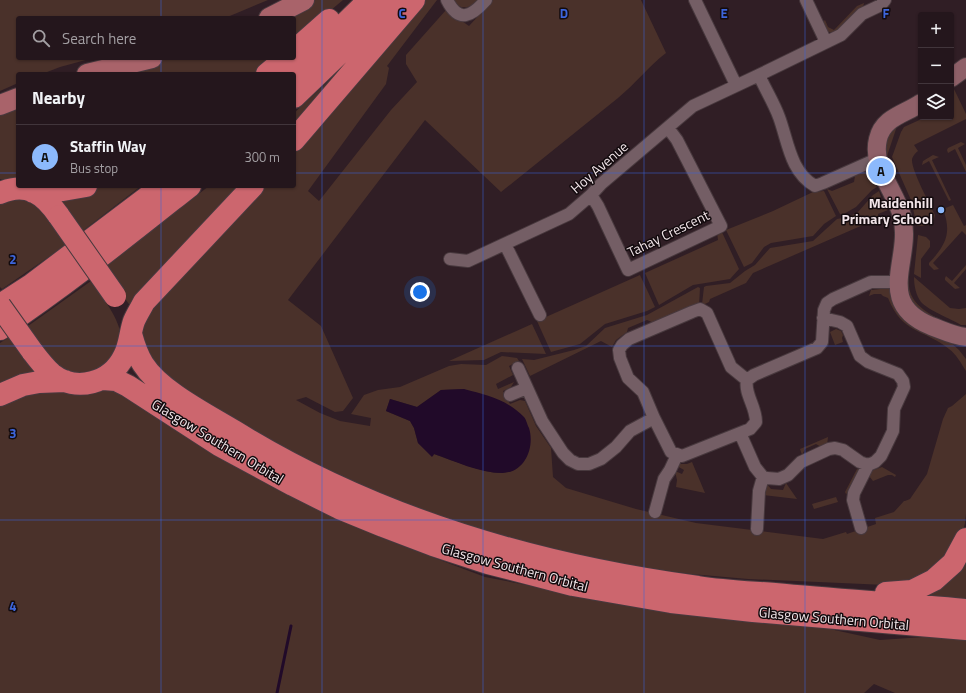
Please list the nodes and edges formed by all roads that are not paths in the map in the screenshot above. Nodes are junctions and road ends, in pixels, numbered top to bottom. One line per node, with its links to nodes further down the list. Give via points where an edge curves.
1 (304, 0): 11 (main road)
2 (352, 0): 13 (highway)
3 (369, 0): 19 (highway)
4 (395, 0): 23 (highway)
5 (414, 0): 28 (highway)
6 (447, 0): 7 (street, via 451,8 464,16 474,12)
7 (486, 0)
8 (695, 0): 22 (street)
9 (806, 0): 12 (street)
10 (885, 0): 12 (street, Hoy Avenue, via 881,5 862,14 841,35)
11 (273, 16)
12 (826, 42): 20 (street, Hoy Avenue)
13 (296, 49)
14 (144, 60): 17 (main road)
15 (284, 60): 18 (highway)
16 (966, 67): 21 (street)
17 (95, 72)
18 (269, 72)
19 (295, 72)
20 (759, 75): 22 (street, Hoy Avenue); 29 (street, via 779,117 787,146 800,175 808,182 815,186 824,183)
21 (954, 76)
22 (736, 85): 27 (street, Hoy Avenue, via 694,106)
23 (296, 95)
24 (16, 99): 25 (main road)
25 (0, 105)
26 (918, 105): 29 (street, via 884,126 878,139)
27 (668, 128): 36 (street, Hoy Avenue); 36 (street, Tahay Crescent, via 721,226 628,270)
28 (296, 138)
29 (877, 158): 39 (street, via 903,218)
30 (74, 188): 35 (highway)
31 (159, 188): 40 (highway)
32 (187, 188): 43 (highway, via 29,310)
33 (252, 188): 45 (highway, via 144,302)
34 (2, 191): 35 (highway, via 22,189)
35 (33, 192): 45 (highway, Glasgow Southern Orbital, bridge, via 50,203 115,296 127,314)
36 (591, 195): 37 (street, Hoy Avenue, via 569,214)
37 (505, 244): 38 (street, Hoy Avenue, via 468,261); 41 (street)
38 (450, 259)
39 (899, 282): 42 (street, via 871,282 833,299 825,307); 44 (street, via 901,299 914,317)
40 (0, 305): 51 (highway, bridge, via 32,351 52,374)
41 (540, 315)
42 (823, 318): 50 (street, via 822,342 817,348); 58 (street, via 844,323 860,356 898,374 903,380 904,386 894,409 893,431 881,456)
43 (0, 328)
44 (946, 332): 46 (street); 47 (street)
45 (131, 333): 49 (highway, via 120,364); 64 (highway, Glasgow Southern Orbital, via 143,365 171,392 258,446 373,502 478,541 562,563 700,588)
46 (966, 337)
47 (966, 350)
48 (518, 368): 52 (street)
49 (103, 379): 51 (highway, via 84,384); 66 (highway, Glasgow Southern Orbital, via 116,380 128,386 219,445 339,508 426,543 488,563 573,584 678,602)
50 (747, 380): 55 (street, via 731,367 707,313 700,309 692,312 629,340 619,350 628,378 643,392); 56 (street, via 747,390 756,413 756,422 750,429)
51 (65, 381): 53 (highway, via 23,385)
52 (527, 388): 54 (street); 55 (street, via 542,421 563,453 578,464 589,464 601,459 630,431)
53 (0, 395)
54 (510, 396)
55 (654, 418): 57 (street, via 671,452)
56 (740, 433): 57 (street, via 689,454); 59 (street, via 755,467)
57 (677, 455): 60 (street, via 664,479)
58 (868, 465): 59 (street, via 843,450 834,448 801,462 788,475 779,479); 61 (street, via 853,500)
59 (763, 477): 62 (street, via 759,490)
60 (655, 512)
61 (861, 528)
62 (757, 529)
63 (966, 539): 64 (highway, via 953,563 934,580 912,591)
64 (775, 594): 65 (highway, Glasgow Southern Orbital)
65 (966, 610)
66 (966, 629)

